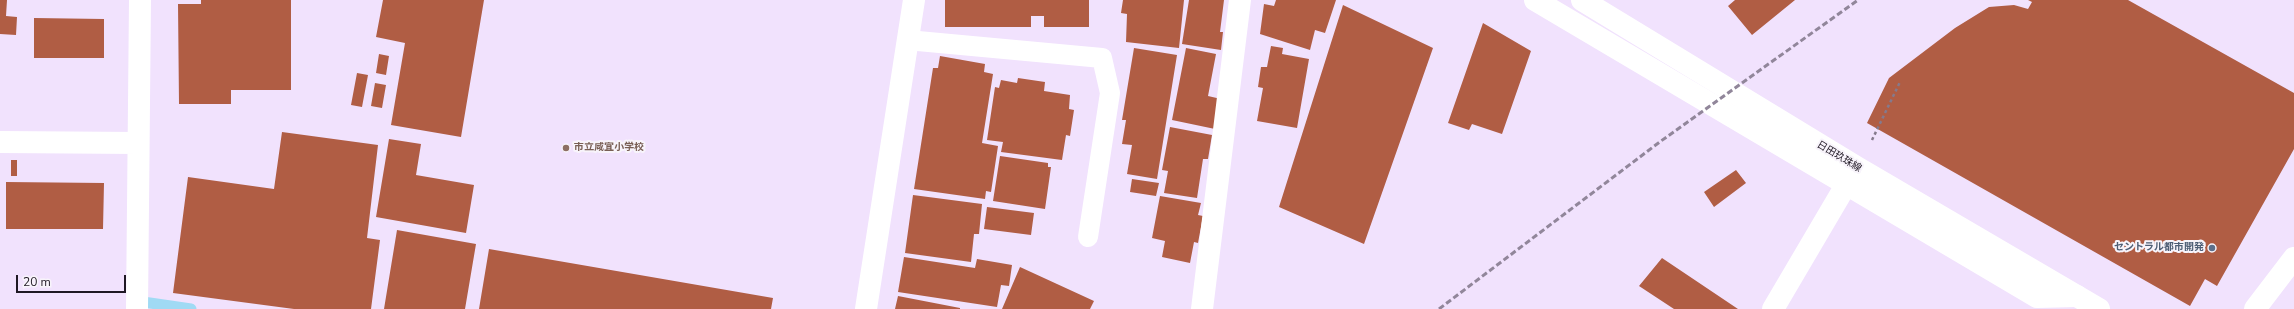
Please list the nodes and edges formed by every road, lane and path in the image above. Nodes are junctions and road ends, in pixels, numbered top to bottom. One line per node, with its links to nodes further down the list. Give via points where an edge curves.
1 (140, 0): 10 (street)
2 (914, 0): 6 (street)
3 (1240, 0): 17 (street)
4 (1535, 0): 11 (street)
5 (1582, 0): 14 (street, 日田玖珠線, via 1858,168)
6 (907, 40): 12 (lane, via 1102,58 1110,93); 16 (street)
7 (1900, 82): 8 (path)
8 (1872, 140)
9 (0, 142): 10 (street)
10 (138, 143): 15 (street)
11 (1846, 185): 14 (street, via 2037,297); 18 (street)
12 (1088, 237)
13 (2294, 258): 20 (street)
14 (2077, 296): 19 (street, 日田玖珠線)
15 (137, 309)
16 (866, 309)
17 (1202, 309)
18 (1773, 309)
19 (2099, 309)
20 (2255, 309)

